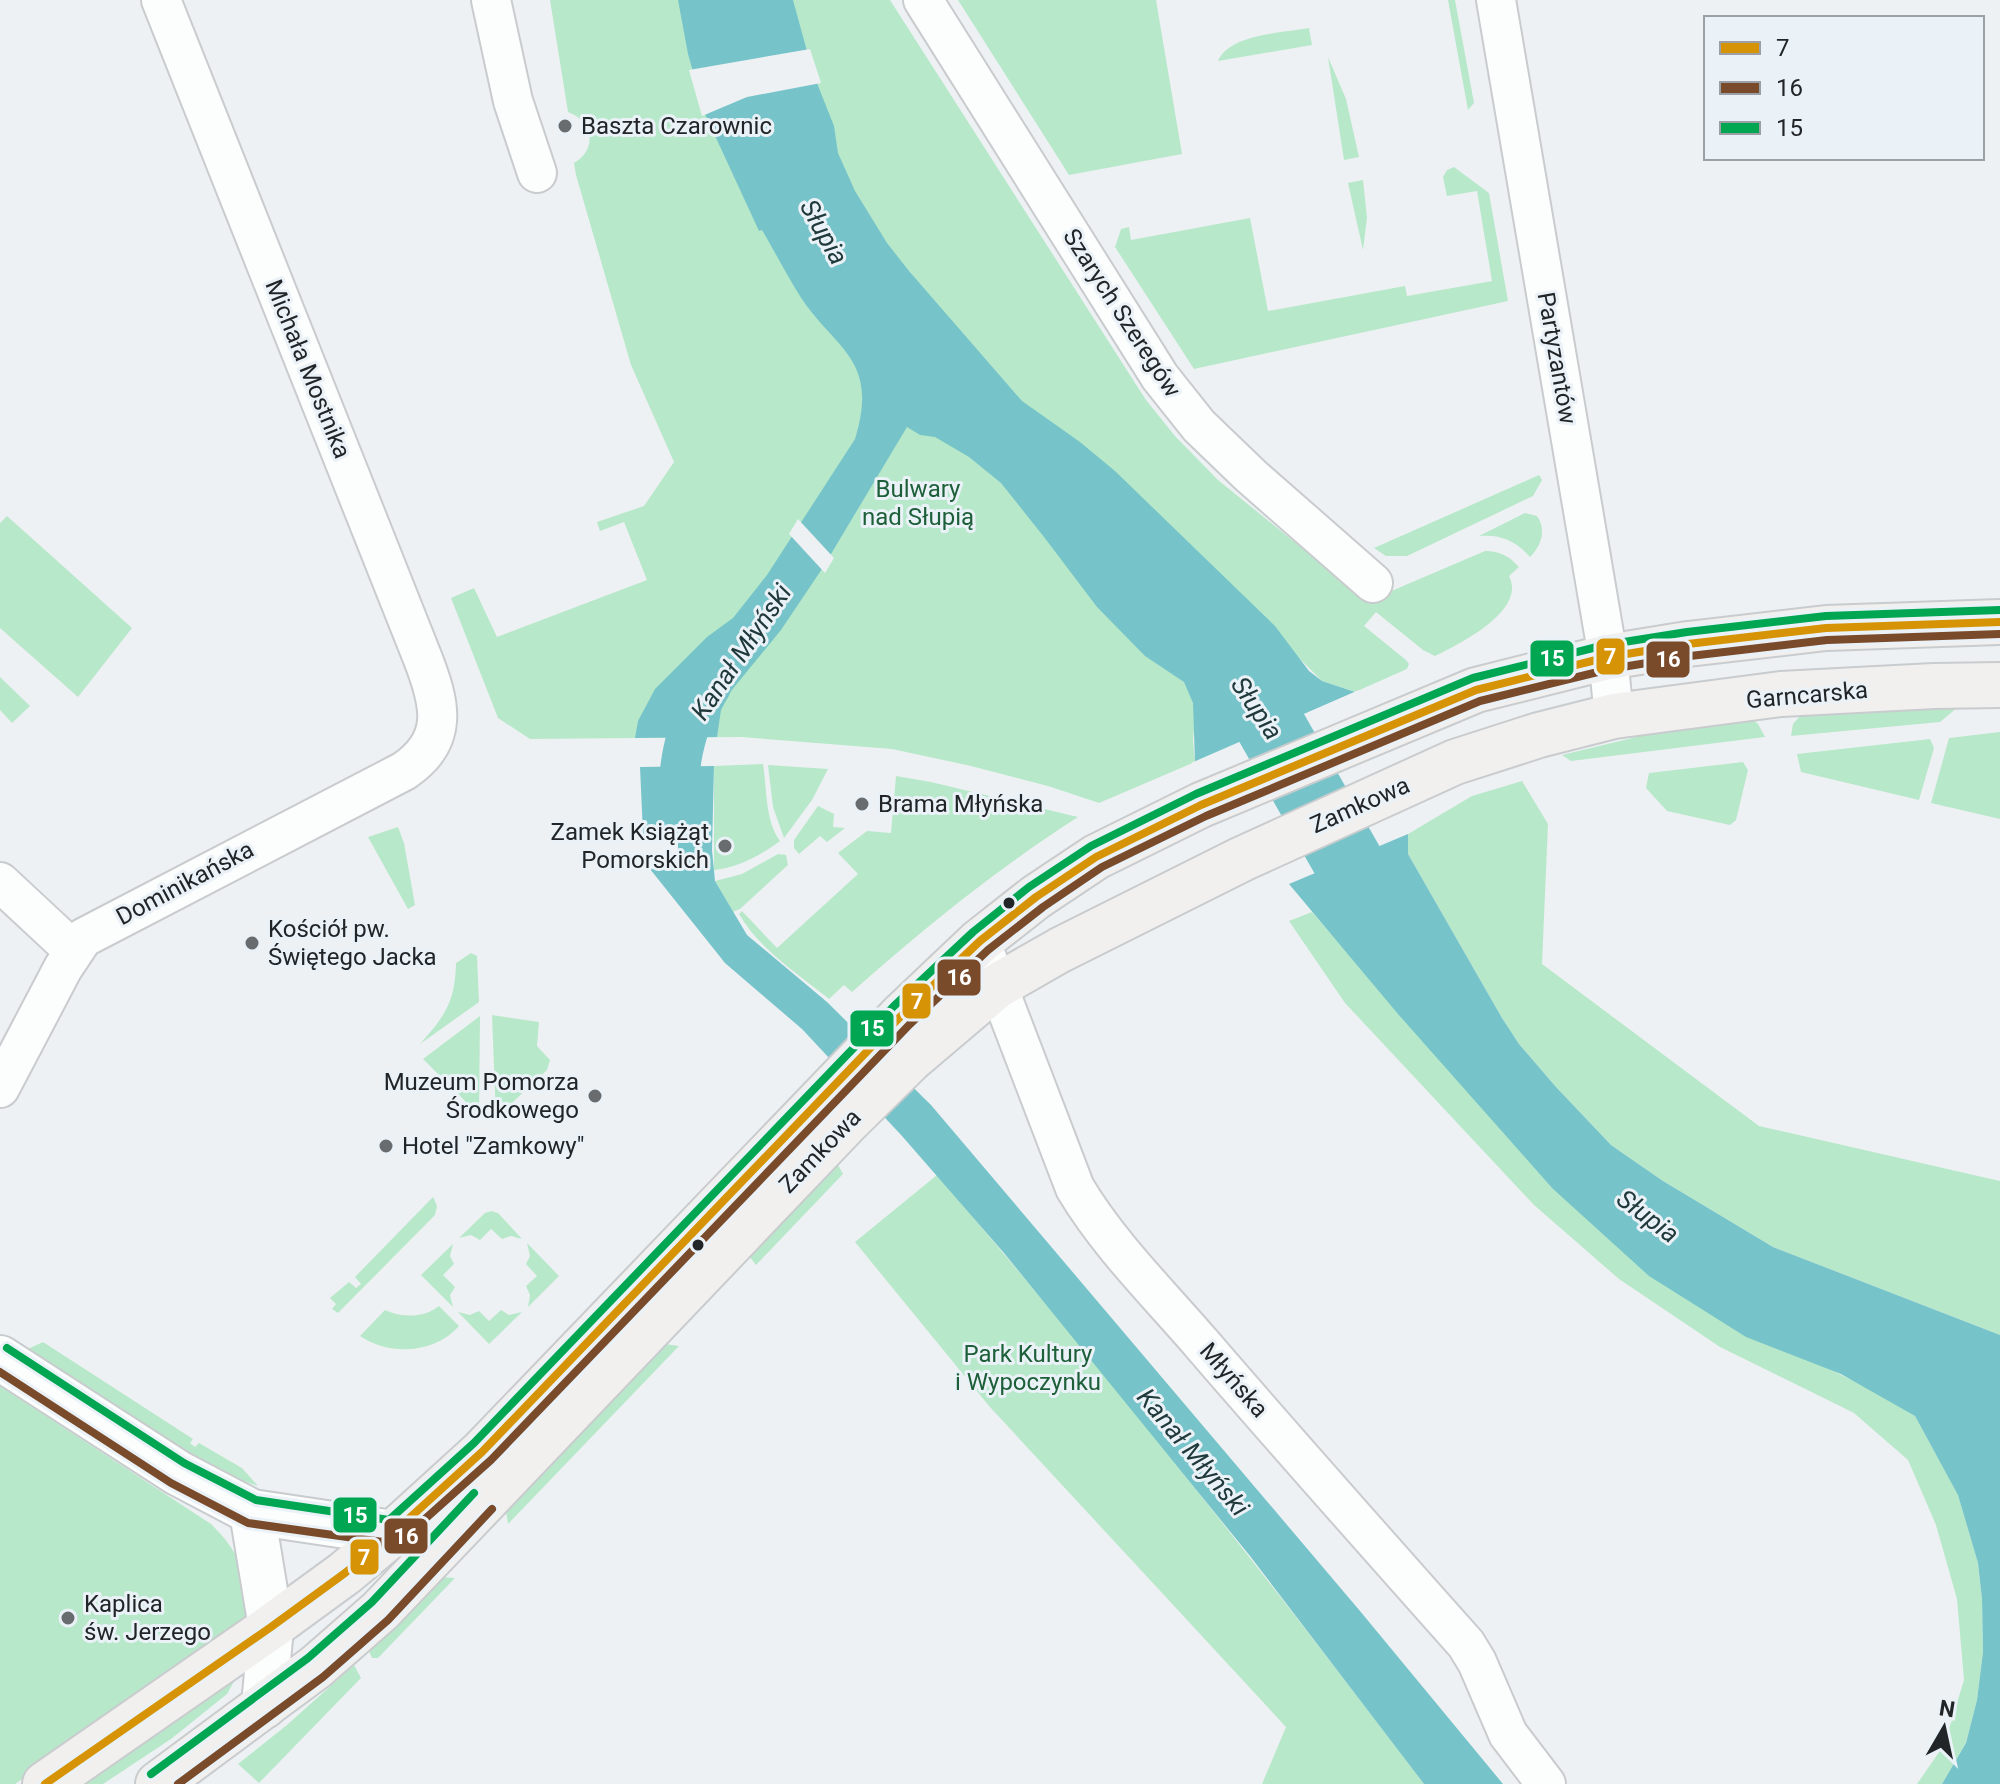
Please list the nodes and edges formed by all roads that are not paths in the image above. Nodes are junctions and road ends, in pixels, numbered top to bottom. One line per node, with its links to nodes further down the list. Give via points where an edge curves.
1 (161, 0): 11 (street, Michała Mostnika, via 434,686 438,723)
2 (491, 0): 5 (street, via 513,101)
3 (923, 0): 6 (street, Szarych Szeregów, via 1160,377 1199,426)
4 (1496, 0): 8 (street, Partyzantów)
5 (537, 173)
6 (1373, 583)
7 (2000, 622): 8 (main road, via 1826,628)
8 (1608, 657): 10 (street, Partyzantów); 13 (main road, Zamkowa, via 1476,690 1201,805 1096,857)
9 (2000, 685): 10 (main road, Garncarska, via 1781,694)
10 (1614, 716): 15 (main road, Zamkowa, via 1455,762 1242,859)
11 (432, 742): 14 (street, Dominikańska, via 404,771 89,933)
12 (0, 882): 14 (street)
13 (980, 941): 15 (street, Młyńska); 19 (main road, Zamkowa, via 902,1015 482,1452)
14 (73, 950): 16 (street, Dominikańska)
15 (997, 986): 21 (main road, Zamkowa, via 847,1122 380,1611); 24 (street, Młyńska, via 1083,1202 1466,1644 1508,1734)
16 (0, 1088)
17 (0, 1358): 18 (street, via 178,1473)
18 (252, 1512): 19 (street); 20 (street)
19 (393, 1533): 20 (main road, Zamkowa)
20 (271, 1627): 21 (street); 22 (main road, Zamkowa)
21 (264, 1706): 23 (main road, Zamkowa)
22 (45, 1784)
23 (158, 1784)
24 (1546, 1784)

